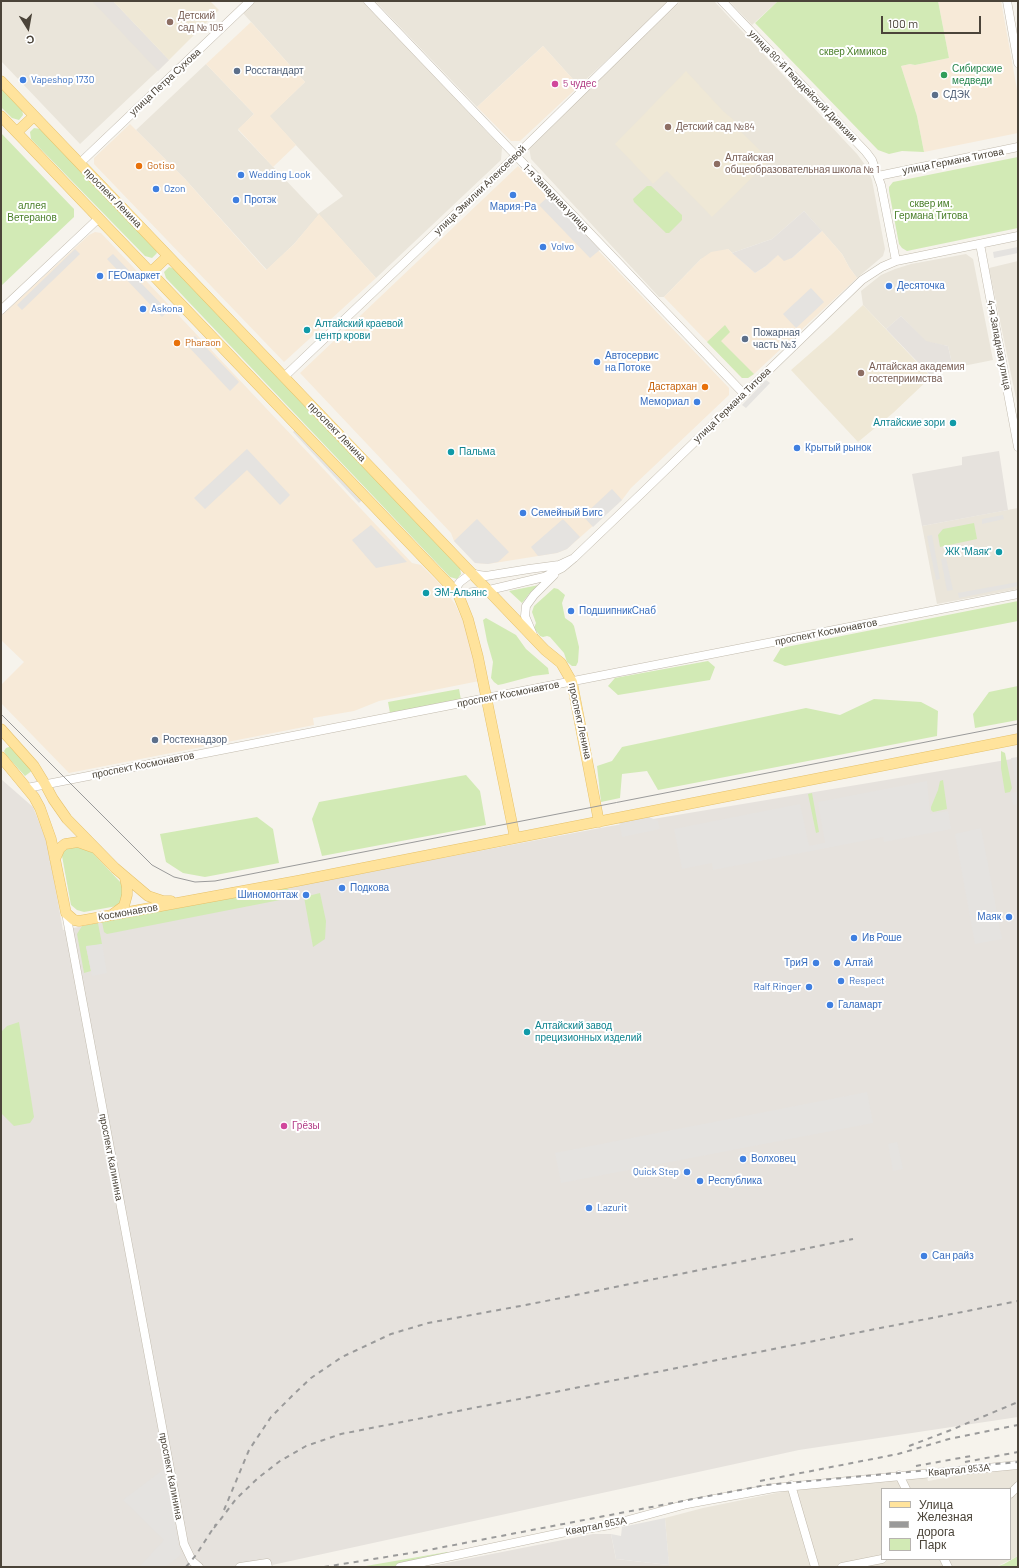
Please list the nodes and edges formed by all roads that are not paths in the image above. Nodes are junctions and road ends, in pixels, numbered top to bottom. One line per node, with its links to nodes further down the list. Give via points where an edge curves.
1 (250, 1): 13 (street, улица Петра Сухова)
2 (368, 1): 12 (street, 1-я Западная улица)
3 (674, 1): 12 (street, улица Эмилии Алексеевой)
4 (722, 1): 14 (street, улица 80-й Гвардейской Дивизии, via 866,152)
5 (1007, 1): 6 (street)
6 (1018, 63)
7 (1, 81): 9 (main road, проспект Ленина)
8 (1, 116): 10 (main road)
9 (34, 116): 10 (main road); 13 (main road, проспект Ленина)
10 (16, 132): 15 (main road)
11 (1018, 147): 14 (street, улица Германа Титова)
12 (516, 155): 22 (street, улица Эмилии Алексеевой); 23 (street, 1-я Западная улица)
13 (80, 163): 18 (main road, проспект Ленина)
14 (878, 176): 19 (street)
15 (99, 218): 20 (main road); 21 (street)
16 (1018, 236): 17 (street, улица Германа Титова)
17 (980, 244): 19 (street, улица Германа Титова); 24 (street, 4-я Западная улица)
18 (168, 256): 20 (main road); 22 (main road, проспект Ленина)
19 (896, 261): 23 (street, улица Германа Титова, via 862,280)
20 (151, 272): 29 (main road)
21 (1, 310)
22 (284, 377): 27 (main road, проспект Ленина)
23 (744, 394): 25 (street, улица Германа Титова)
24 (1018, 447)
25 (574, 558): 26 (street, улица Германа Титова); 27 (street, via 559,565 486,576)
26 (562, 568): 28 (street, via 544,577); 31 (street, via 526,606 525,616)
27 (472, 573): 28 (main road, проспект Ленина); 29 (street, via 457,586)
28 (488, 590): 29 (street); 31 (main road, проспект Ленина)
29 (458, 594): 33 (main road, via 468,619)
30 (1018, 594): 32 (street, проспект Космонавтов)
31 (535, 639): 32 (main road, проспект Ленина, via 561,663)
32 (572, 682): 33 (street, проспект Космонавтов); 39 (main road, проспект Ленина)
33 (486, 698): 37 (street, проспект Космонавтов); 40 (main road)
34 (3, 735): 37 (main road, via 34,766)
35 (1018, 740): 39 (main road)
36 (1, 757): 38 (main road, проспект Калинина)
37 (46, 784): 38 (street, проспект Космонавтов); 41 (main road, via 59,810)
38 (27, 788): 42 (main road, проспект Калинина, via 46,822)
39 (599, 822): 40 (main road)
40 (515, 838): 44 (main road)
41 (96, 849): 42 (main road, via 70,842 60,848); 43 (main road)
42 (55, 859): 45 (main road, проспект Калинина)
43 (125, 878): 44 (main road, via 148,896 163,901); 46 (main road, via 127,896 124,906)
44 (193, 900): 46 (main road, Космонавтов)
45 (66, 913): 46 (main road, Космонавтов, via 79,921); 52 (street, проспект Калинина, via 184,1544 192,1561)
46 (109, 916)
47 (1018, 1465): 48 (street, Квартал 953А)
48 (899, 1475): 49 (street, Квартал 953А); 50 (street)
49 (791, 1485): 55 (street, Квартал 953А, via 687,1504 610,1525); 56 (street)
50 (906, 1488)
51 (881, 1558): 57 (street)
52 (199, 1567)
53 (240, 1567): 54 (street, via 267,1563)
54 (268, 1567)
55 (400, 1567)
56 (815, 1567)
57 (842, 1567)

